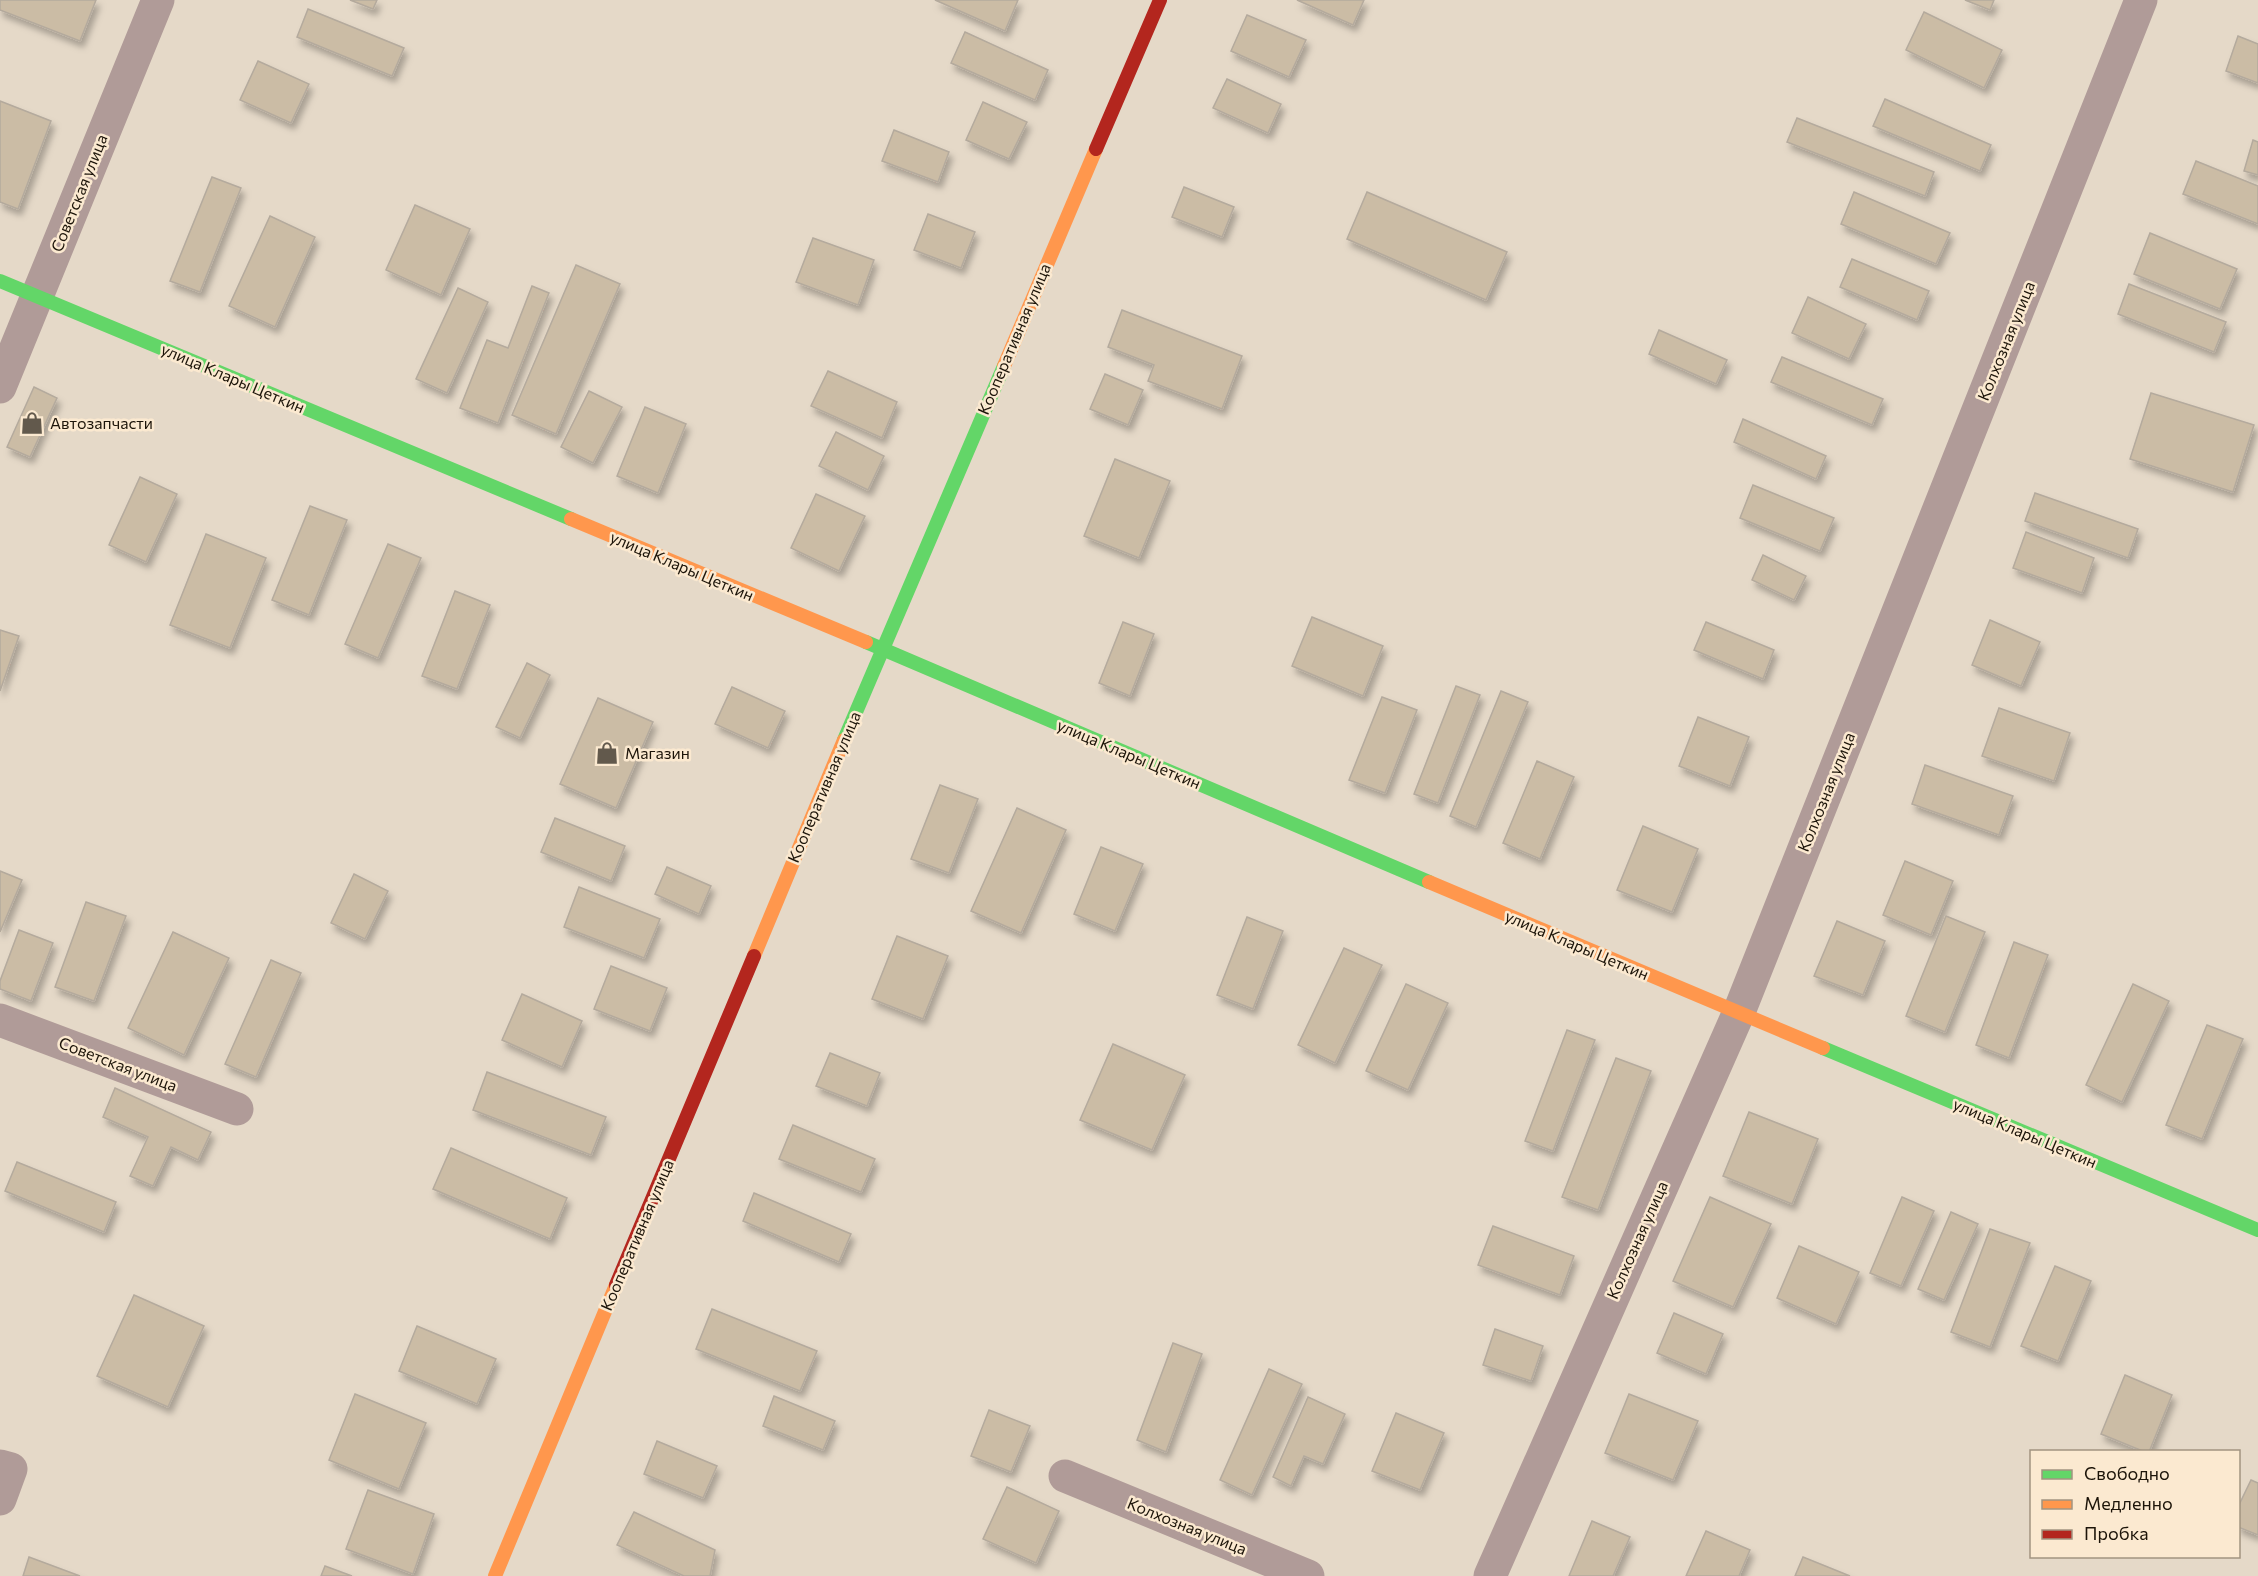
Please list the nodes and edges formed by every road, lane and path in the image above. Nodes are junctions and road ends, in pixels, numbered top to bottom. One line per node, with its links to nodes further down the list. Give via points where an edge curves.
1 (158, 0): 5 (street, Советская улица)
2 (1160, 0): 7 (main road, Кооперативная улица)
3 (2141, 0): 8 (street, Колхозная улица)
4 (0, 281): 5 (main road, улица Клары Цеткин)
5 (36, 296): 6 (street, Советская улица); 7 (main road, улица Клары Цеткин)
6 (0, 387)
7 (882, 649): 8 (main road, улица Клары Цеткин); 16 (main road, Кооперативная улица)
8 (1739, 1012): 11 (main road, улица Клары Цеткин); 18 (street, Колхозная улица)
9 (0, 1020): 10 (street, Советская улица)
10 (237, 1108)
11 (2258, 1230)
12 (0, 1466): 14 (street, via 11,1469)
13 (1065, 1476): 15 (street, Колхозная улица)
14 (0, 1499)
15 (1245, 1564): 17 (street, Колхозная улица)
16 (495, 1576)
17 (1308, 1576)
18 (1490, 1576)

